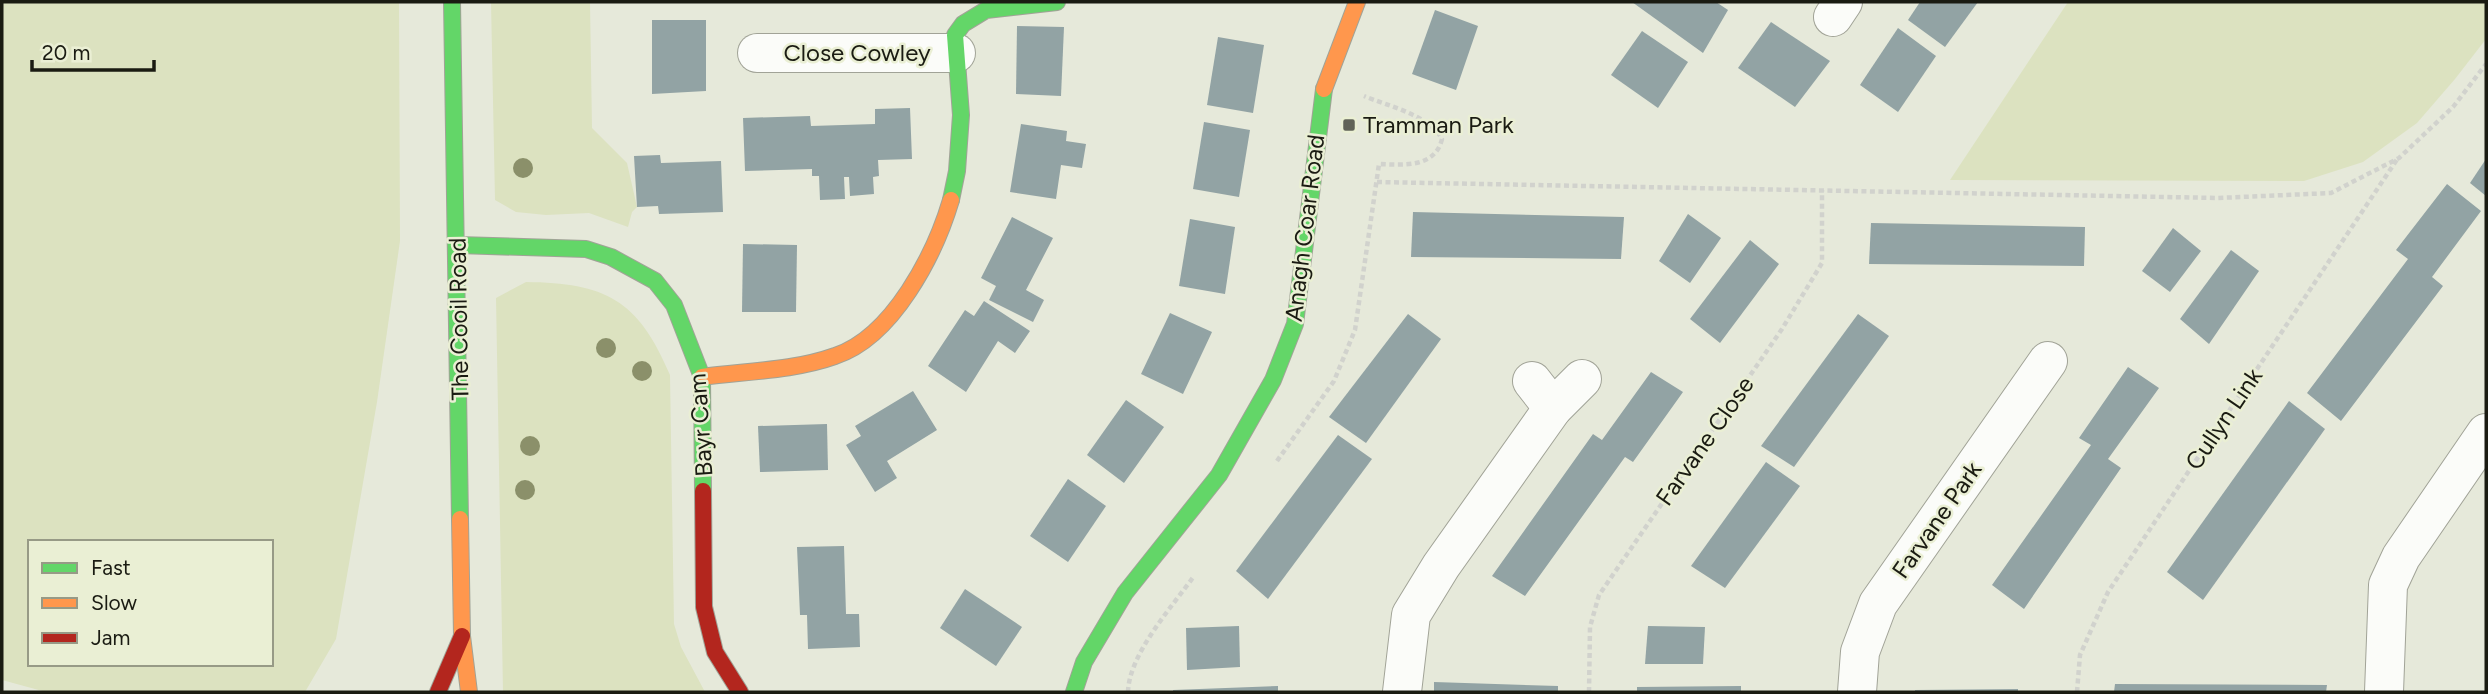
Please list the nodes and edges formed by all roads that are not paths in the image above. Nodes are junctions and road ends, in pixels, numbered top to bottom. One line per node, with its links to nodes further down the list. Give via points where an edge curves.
1 (453, 2): 6 (main road, The Cooil Road)
2 (1057, 2): 5 (main road, Close Cowley, via 975,13 960,26)
3 (1357, 2): 15 (main road, Anagh Coar Road, via 1322,93 1295,324 1273,380 1219,475 1125,593 1084,662)
4 (757, 53): 5 (street, Close Cowley)
5 (956, 53): 8 (main road, Close Cowley, via 961,113 952,195 935,251 908,295 875,330 837,357)
6 (458, 245): 8 (main road, Bayr Cam, via 563,247 611,257 655,281 674,305); 11 (main road, The Cooil Road)
7 (2048, 361): 17 (street, Farvane Park, via 1878,604 1860,652)
8 (702, 377): 14 (main road, Bayr Cam, via 704,607 715,652)
9 (1582, 379): 16 (street, via 1542,395 1411,615)
10 (2486, 433): 18 (street, via 2401,557 2388,585)
11 (462, 635): 12 (main road, The Cooil Road); 13 (main road, The Cooil Road)
12 (438, 692)
13 (469, 692)
14 (740, 692)
15 (1074, 692)
16 (1402, 692)
17 (1857, 692)
18 (2384, 692)

